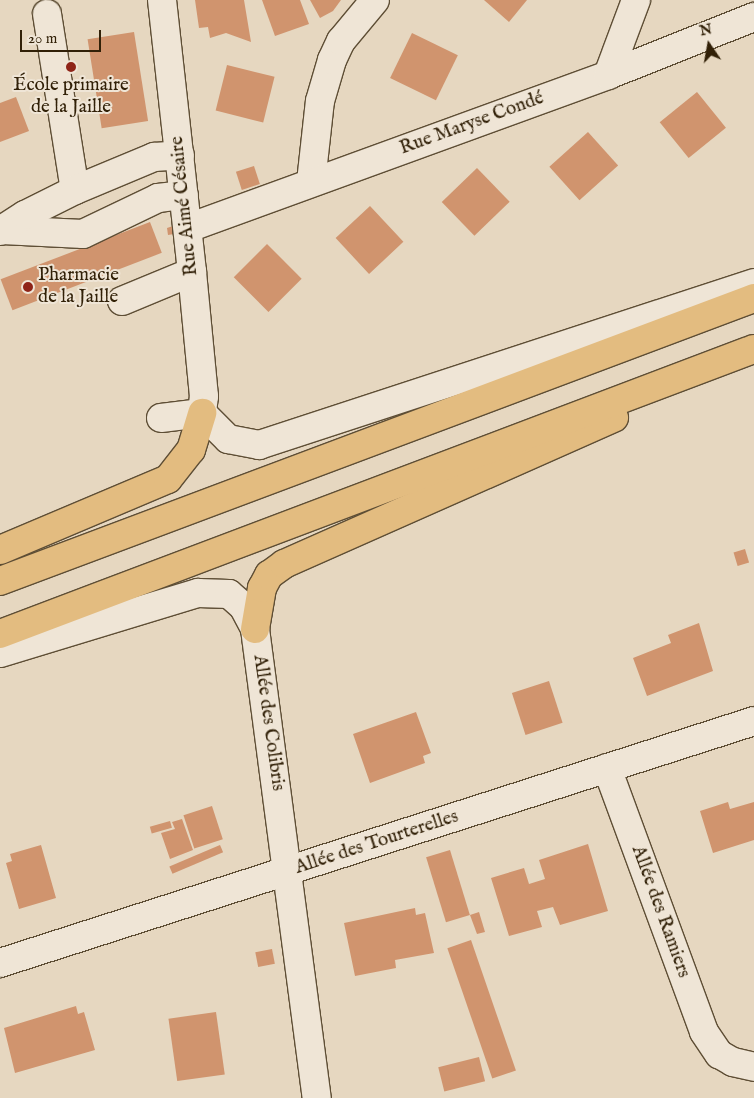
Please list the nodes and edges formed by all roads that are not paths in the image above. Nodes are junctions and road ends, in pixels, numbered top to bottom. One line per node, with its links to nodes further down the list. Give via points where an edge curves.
1 (162, 0): 7 (street, Rue Aimé Césaire)
2 (375, 0): 8 (street, via 341,41 330,68 313,142)
3 (636, 0): 6 (street)
4 (47, 14): 9 (street)
5 (754, 17): 6 (street, Rue Maryse Condé)
6 (608, 75): 8 (street, Rue Maryse Condé)
7 (180, 155): 9 (street, via 154,157); 10 (street, Rue Aimé Césaire)
8 (311, 182): 11 (street, Rue Maryse Condé)
9 (76, 190): 12 (street, via 25,215)
10 (184, 195): 11 (street, Rue Aimé Césaire); 12 (street, via 158,198 83,234)
11 (188, 228): 13 (street, Rue Aimé Césaire)
12 (1, 231)
13 (192, 272): 16 (street); 18 (street, Rue Aimé Césaire, via 204,396)
14 (754, 283): 18 (street, via 259,445 228,439)
15 (754, 298): 21 (highway)
16 (122, 302)
17 (754, 350): 22 (highway, via 536,455 284,564 270,575 262,588); 23 (highway)
18 (202, 413): 19 (street); 20 (highway, via 191,450 168,479)
19 (161, 418)
20 (0, 550)
21 (0, 580)
22 (256, 629): 24 (street, Allée des Colibris, via 237,598 210,592); 27 (street, Allée des Colibris)
23 (0, 634)
24 (0, 653)
25 (754, 721): 26 (street, Allée des Tourterelles)
26 (607, 768): 27 (street, Allée des Tourterelles); 29 (street, Allée des Ramiers, via 704,1032 720,1054 733,1062)
27 (288, 872): 28 (street, Allée des Tourterelles); 30 (street, Allée des Colibris)
28 (0, 963)
29 (754, 1067)
30 (317, 1098)

